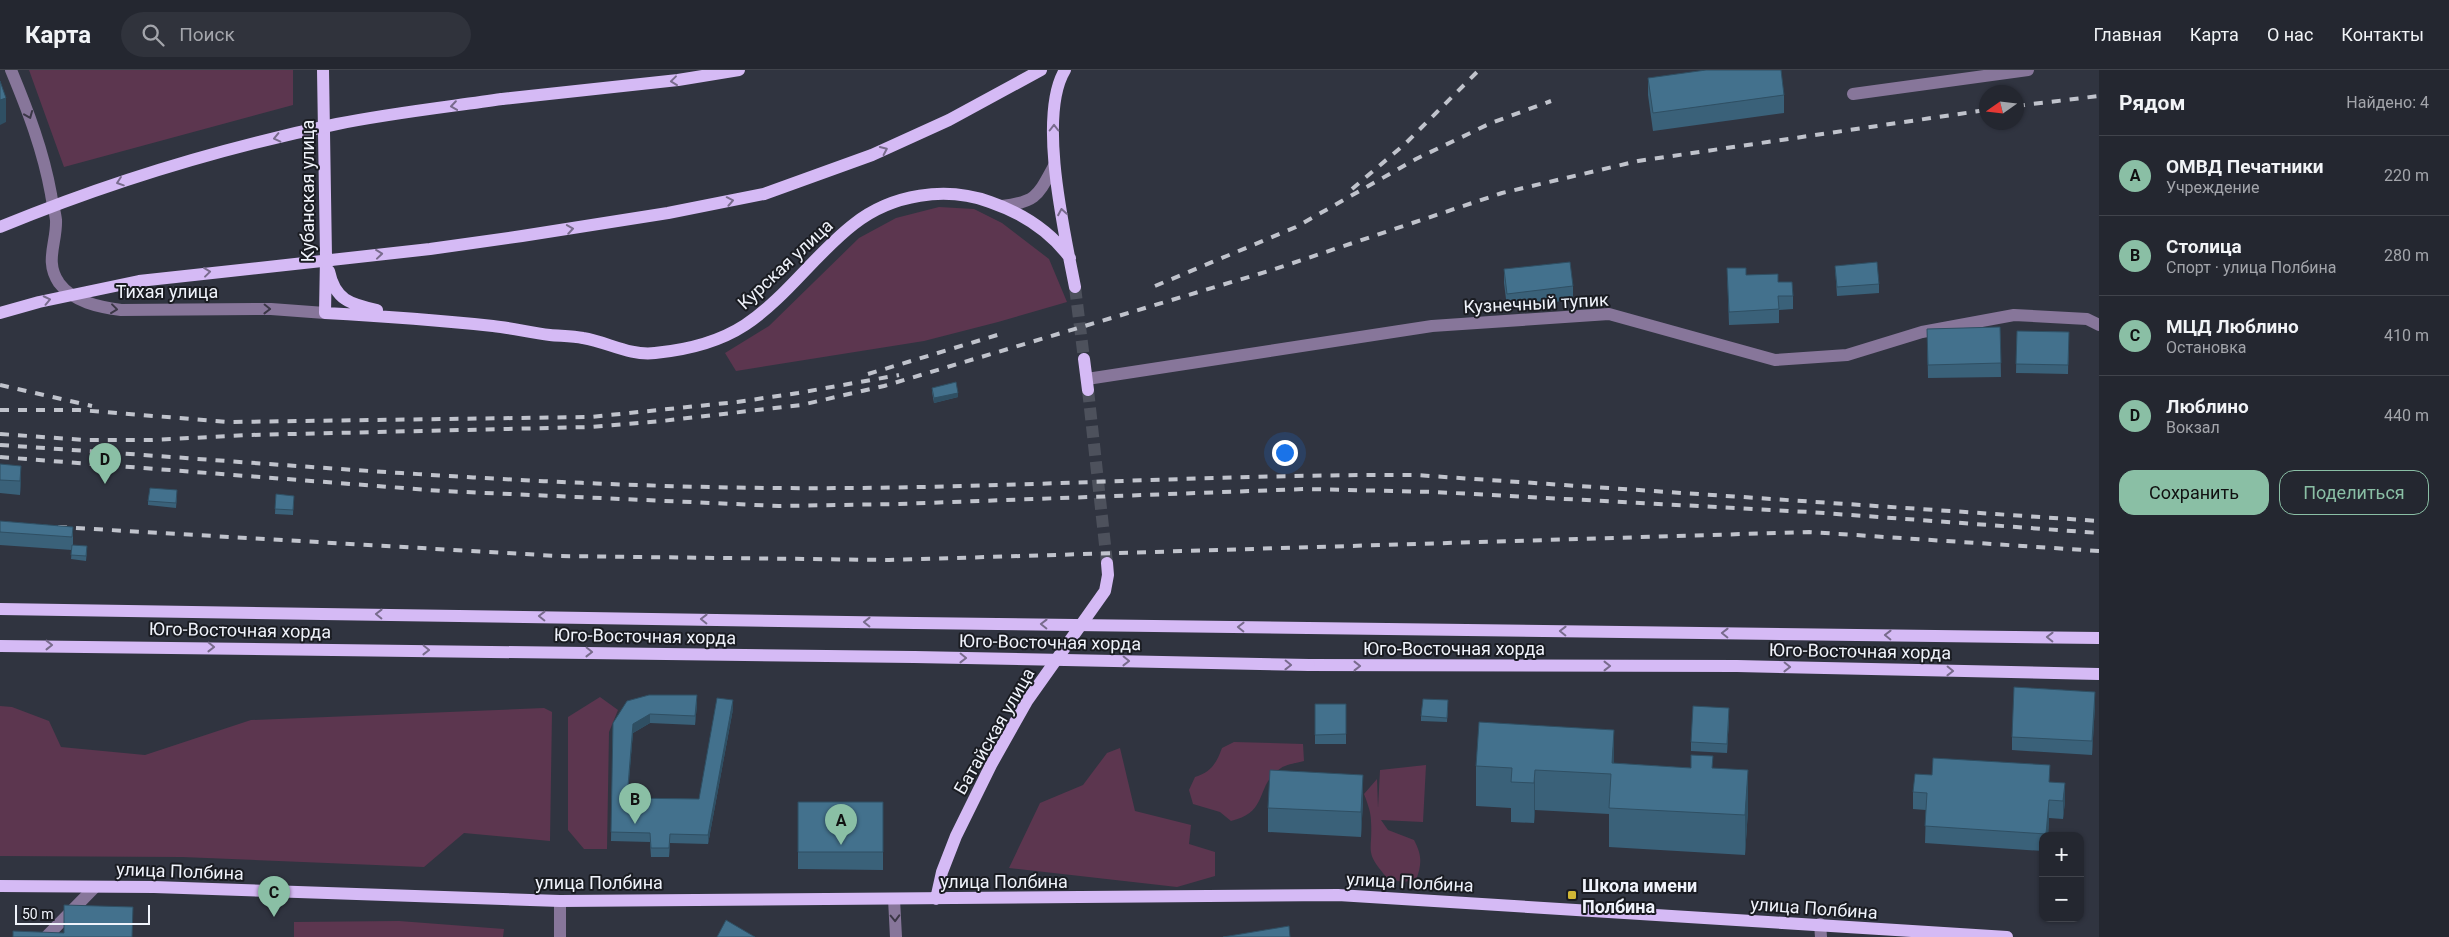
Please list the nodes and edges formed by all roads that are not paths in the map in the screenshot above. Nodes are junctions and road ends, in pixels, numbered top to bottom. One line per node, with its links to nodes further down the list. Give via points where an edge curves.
1 (12, 70): 14 (street, Тихая улица, one-way to 14, via 46,163 56,221 50,257 52,270 69,294 102,308 120,310)
2 (323, 70): 11 (main road, Кубанская улица)
3 (739, 70): 10 (main road, one-way to 10, bridge, via 678,80 502,99 338,124 242,146 142,175 60,202)
4 (1040, 70): 15 (main road, one-way to 4, bridge, via 139,281 430,249 668,213 764,194 872,156 949,120)
5 (1065, 70): 8 (main road, one-way to 5, via 1057,90)
6 (2028, 70): 7 (street)
7 (1854, 94)
8 (1054, 166): 9 (street, via 1035,197 1023,204); 12 (main road, one-way to 8)
9 (1002, 206): 12 (main road, Курская улица, via 1056,239); 16 (main road, Курская улица, via 970,194 934,193 892,203 854,223 764,312 719,338 687,349 652,354 628,352 584,338)
10 (0, 227)
11 (326, 257): 14 (main road, Кубанская улица); 16 (main road, via 339,295 365,307)
12 (1070, 258): 13 (main road)
13 (1075, 287)
14 (325, 312): 16 (main road, Курская улица)
15 (0, 313)
16 (413, 318)
17 (2099, 325): 19 (street, Кузнечный тупик, via 2087,319 2014,315 1922,332 1847,355 1775,360 1609,314 1432,326)
18 (1084, 360): 19 (main road)
19 (1088, 384)
20 (1107, 563): 28 (main road, Батайская улица, via 1104,591 1027,701 991,765 956,836)
21 (0, 609): 22 (main road, Юго-Восточная хорда, one-way to 21, bridge)
22 (2099, 638)
23 (0, 646): 24 (main road, Юго-Восточная хорда, one-way to 24, bridge, via 914,657 1309,666 1737,666)
24 (2099, 674)
25 (0, 886): 26 (main road, улица Полбина)
26 (95, 887): 29 (main road, улица Полбина); 31 (street)
27 (894, 899): 28 (main road, улица Полбина); 29 (main road, улица Полбина); 33 (street, one-way to 33)
28 (936, 899): 30 (main road, улица Полбина, via 1338,895)
29 (560, 901): 32 (street)
30 (1820, 924): 34 (street); 35 (main road, улица Полбина)
31 (46, 937)
32 (560, 937)
33 (896, 937)
34 (1821, 937)
35 (2007, 937)

